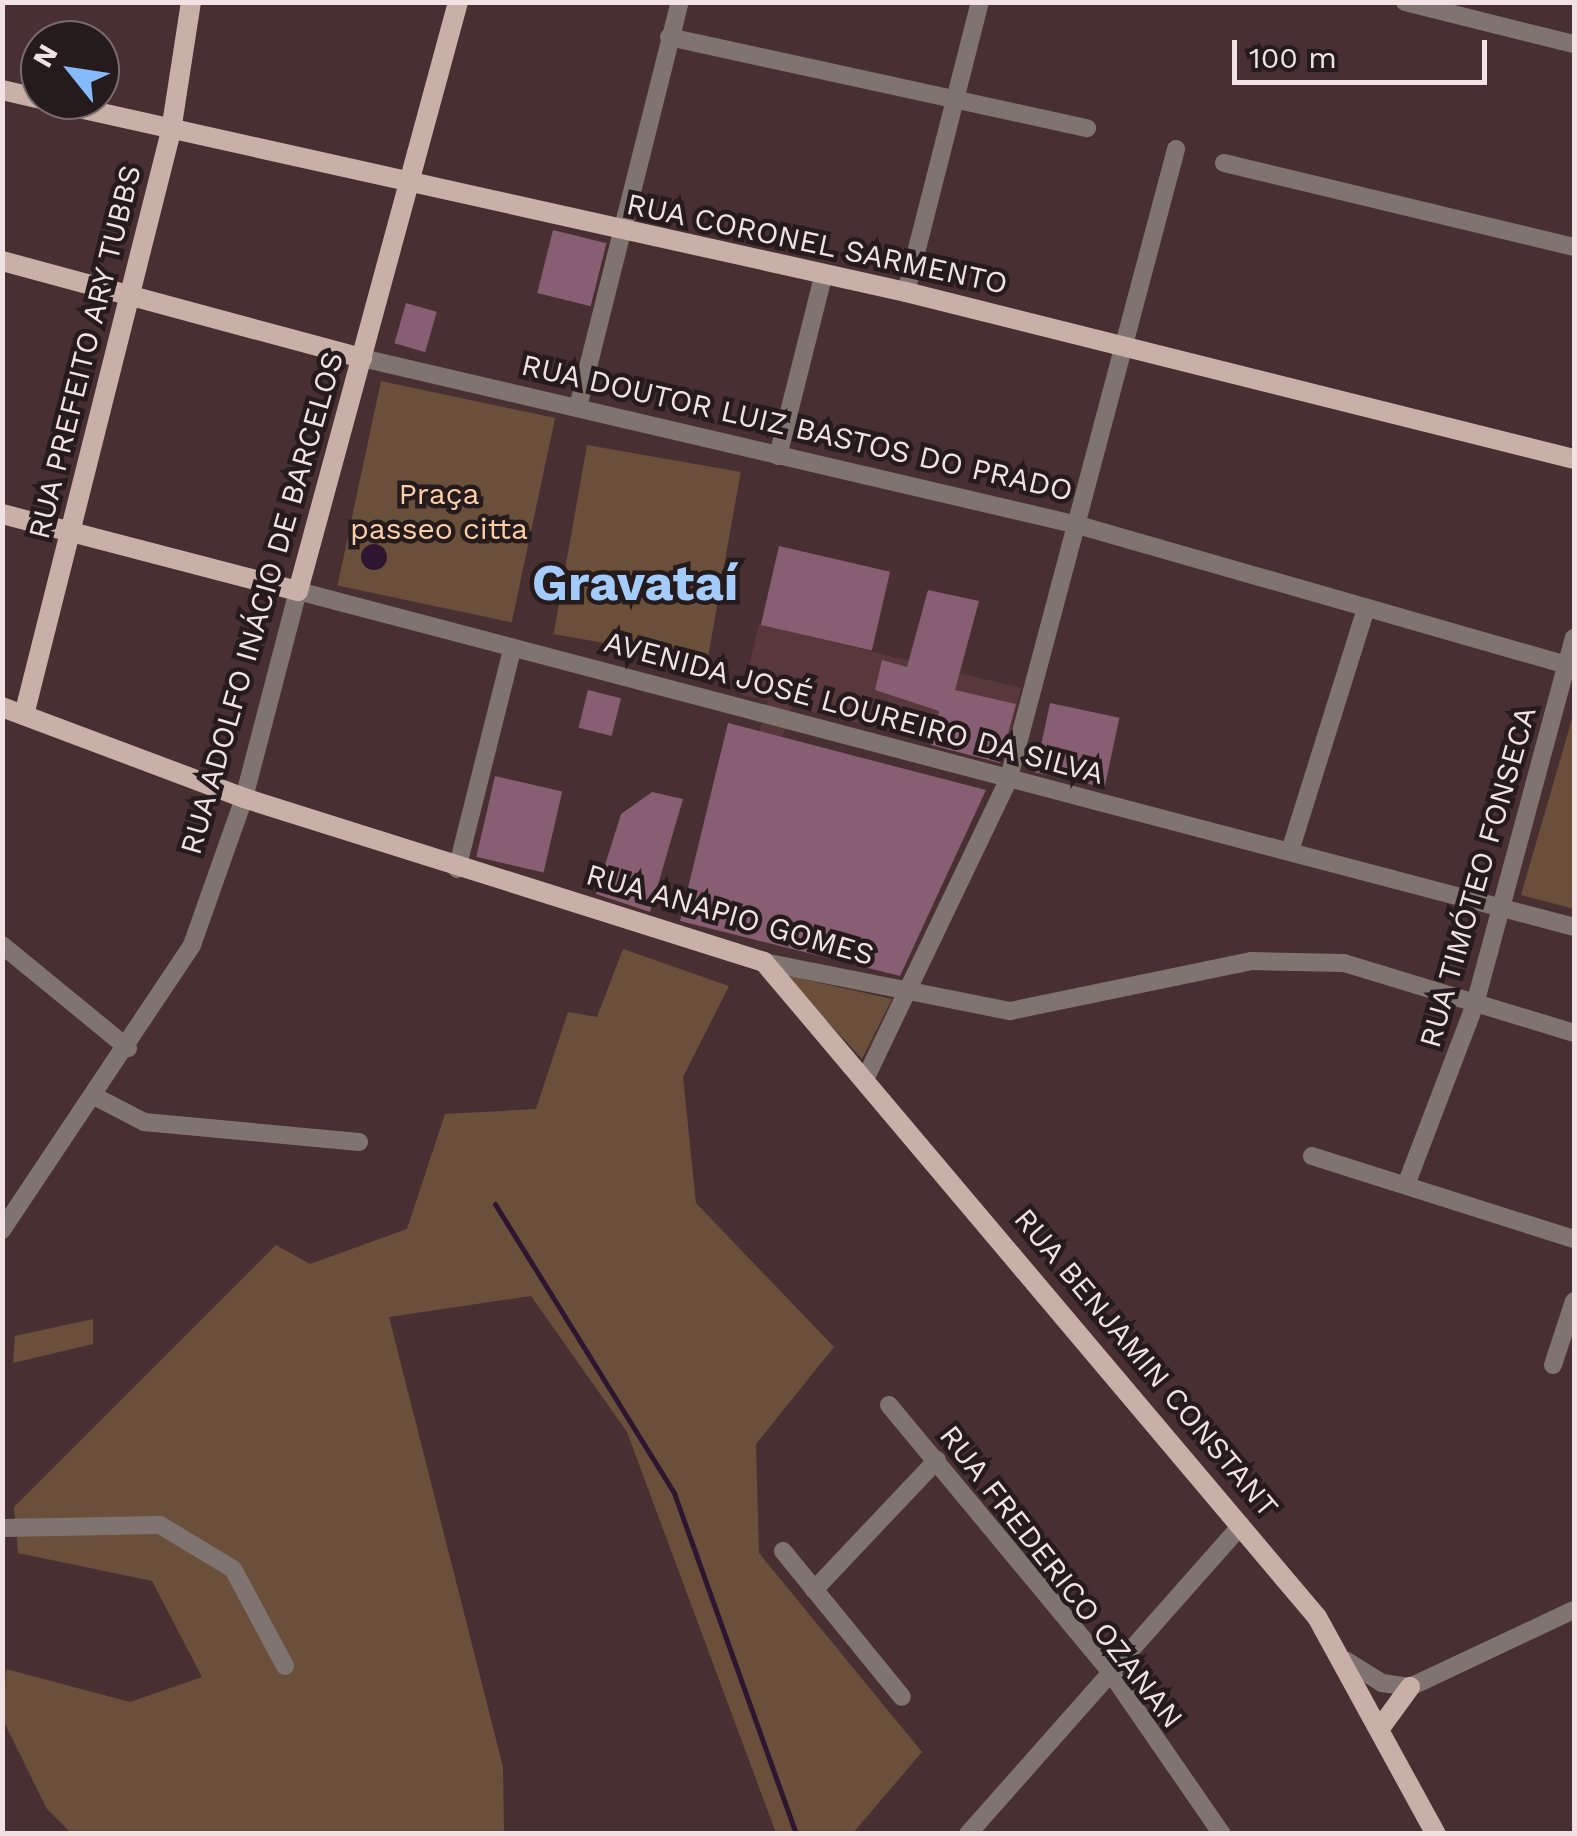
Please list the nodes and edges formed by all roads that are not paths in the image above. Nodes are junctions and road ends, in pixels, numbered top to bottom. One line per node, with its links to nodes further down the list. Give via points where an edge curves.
1 (192, 2): 11 (main road, RUA PREFEITO ARY TUBBS)
2 (458, 2): 14 (main road, RUA ADOLFO INÁCIO DE BARCELOS)
3 (680, 2): 6 (street)
4 (980, 2): 8 (street)
5 (1404, 2): 7 (street)
6 (669, 37): 8 (street); 15 (street)
7 (1574, 44)
8 (955, 102): 10 (street); 19 (street)
9 (120, 119): 11 (main road, RUA CORONEL SARMENTO)
10 (1087, 128)
11 (171, 131): 14 (main road, RUA CORONEL SARMENTO); 20 (main road, RUA PREFEITO ARY TUBBS)
12 (1176, 149): 21 (street)
13 (1224, 164): 16 (street)
14 (412, 180): 15 (main road, RUA CORONEL SARMENTO); 22 (main road, RUA ADOLFO INÁCIO DE BARCELOS)
15 (620, 232): 18 (main road, RUA CORONEL SARMENTO); 23 (street)
16 (1574, 247)
17 (2, 261): 20 (main road, RUA DOUTOR LUIZ BASTOS DO PRADO)
18 (824, 273): 19 (main road, RUA CORONEL SARMENTO); 24 (street)
19 (906, 292): 21 (main road, RUA CORONEL SARMENTO)
20 (130, 294): 22 (main road, RUA DOUTOR LUIZ BASTOS DO PRADO); 28 (main road, RUA PREFEITO ARY TUBBS)
21 (1120, 343): 25 (main road, RUA CORONEL SARMENTO); 27 (street)
22 (362, 358): 23 (street, RUA DOUTOR LUIZ BASTOS DO PRADO); 29 (main road, RUA ADOLFO INÁCIO DE BARCELOS)
23 (578, 407): 24 (street, RUA DOUTOR LUIZ BASTOS DO PRADO)
24 (778, 456): 27 (street, RUA DOUTOR LUIZ BASTOS DO PRADO)
25 (1574, 459)
26 (2, 514): 28 (main road, AVENIDA JOSÉ LOUREIRO DA SILVA)
27 (1078, 525): 30 (street, RUA DOUTOR LUIZ BASTOS DO PRADO); 36 (street)
28 (70, 534): 29 (main road, AVENIDA JOSÉ LOUREIRO DA SILVA); 35 (main road, RUA PREFEITO ARY TUBBS)
29 (298, 591): 32 (street, AVENIDA JOSÉ LOUREIRO DA SILVA); 37 (street, RUA ADOLFO INÁCIO DE BARCELOS)
30 (1366, 609): 33 (street, RUA DOUTOR LUIZ BASTOS DO PRADO); 38 (street)
31 (1574, 638): 33 (street, RUA TIMÓTEO FONSECA)
32 (512, 650): 36 (street, AVENIDA JOSÉ LOUREIRO DA SILVA); 39 (street)
33 (1571, 666): 40 (street, RUA TIMÓTEO FONSECA)
34 (2, 707): 35 (main road, RUA ANAPIO GOMES)
35 (24, 714): 37 (main road, RUA ANAPIO GOMES)
36 (1008, 781): 38 (street, AVENIDA JOSÉ LOUREIRO DA SILVA); 44 (street)
37 (244, 798): 39 (main road, RUA ANAPIO GOMES); 47 (street, RUA ADOLFO INÁCIO DE BARCELOS, via 192,945)
38 (1290, 850): 40 (street, AVENIDA JOSÉ LOUREIRO DA SILVA)
39 (457, 869): 43 (main road, RUA ANAPIO GOMES)
40 (1502, 909): 41 (street, AVENIDA JOSÉ LOUREIRO DA SILVA); 45 (street, RUA TIMÓTEO FONSECA)
41 (1574, 927)
42 (2, 945): 47 (street)
43 (764, 962): 44 (street, RUA ANAPIO GOMES); 48 (main road, RUA BENJAMIN CONSTANT)
44 (907, 995): 45 (street, RUA ANAPIO GOMES, via 1010,1011 1153,978 1344,962); 48 (street)
45 (1475, 1004): 46 (street, RUA ANAPIO GOMES); 52 (street, RUA TIMÓTEO FONSECA)
46 (1574, 1033)
47 (128, 1048): 49 (street, RUA ADOLFO INÁCIO DE BARCELOS)
48 (867, 1075): 60 (main road, RUA BENJAMIN CONSTANT)
49 (94, 1096): 50 (street, via 144,1122); 53 (street, RUA ADOLFO INÁCIO DE BARCELOS)
50 (359, 1142)
51 (1312, 1156): 52 (street)
52 (1406, 1184): 55 (street)
53 (6, 1208): 54 (street, RUA ADOLFO INÁCIO DE BARCELOS)
54 (2, 1230)
55 (1574, 1239)
56 (1574, 1301): 57 (street)
57 (1554, 1365)
58 (889, 1405): 59 (street, RUA FREDERICO OZANAN)
59 (937, 1460): 63 (street); 67 (street, RUA FREDERICO OZANAN)
60 (1242, 1524): 65 (main road, RUA BENJAMIN CONSTANT); 67 (street)
61 (2, 1528): 66 (street, via 160,1526 234,1569)
62 (783, 1551): 63 (street)
63 (814, 1590): 69 (street)
64 (1574, 1610): 68 (street)
65 (1347, 1662): 68 (street, via 1382,1683); 70 (main road, RUA BENJAMIN CONSTANT)
66 (285, 1666)
67 (1108, 1670): 71 (street); 72 (street, RUA FREDERICO OZANAN)
68 (1410, 1686): 70 (main road)
69 (902, 1697)
70 (1384, 1724): 73 (main road, RUA BENJAMIN CONSTANT)
71 (968, 1834)
72 (1222, 1834)
73 (1436, 1834)

